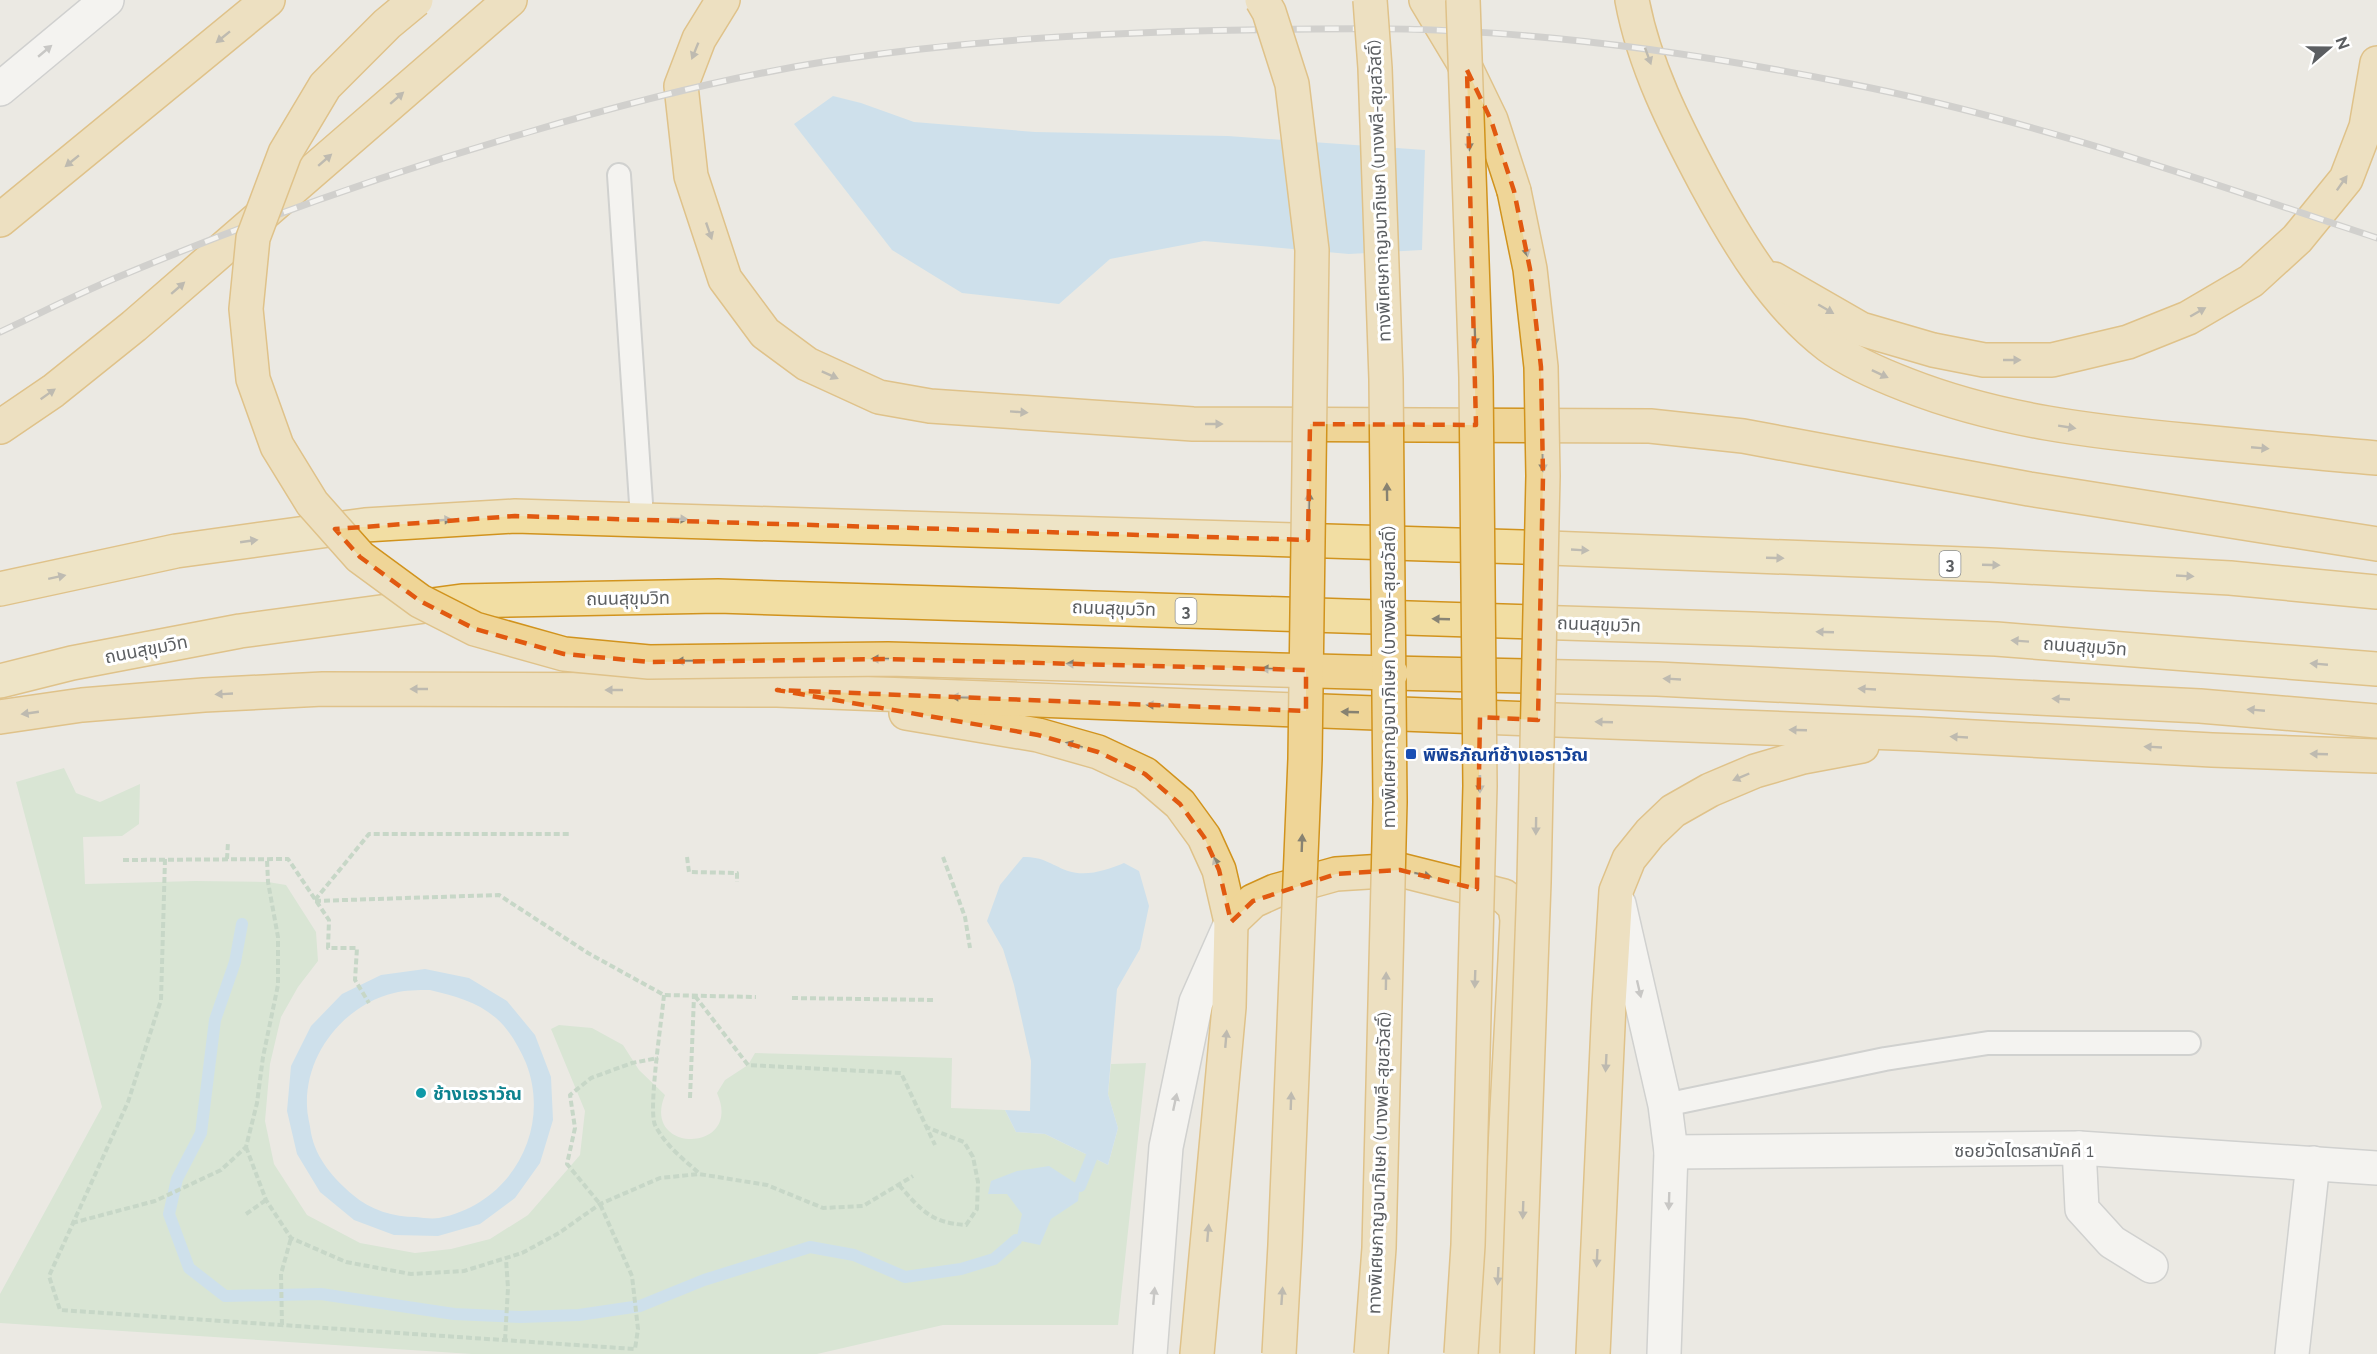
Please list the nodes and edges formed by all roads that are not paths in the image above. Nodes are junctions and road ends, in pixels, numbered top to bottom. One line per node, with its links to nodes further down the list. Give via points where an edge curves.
1 (107, 0): 12 (street, one-way to 1)
2 (268, 0): 14 (highway, one-way to 14)
3 (416, 0): 26 (highway, one-way to 3, bridge, via 2200,706 1704,681 888,659 649,662 564,654 475,628 420,601 360,556 312,503 277,446 253,379 246,309 253,238 285,153 325,86)
4 (510, 0): 16 (highway, one-way to 4, via 53,391 134,326)
5 (723, 0): 19 (highway, one-way to 19, via 699,39 681,86 690,176 725,279 765,333 807,364 879,397 930,406 1192,424 1650,426 1743,436 2029,489)
6 (1262, 0): 40 (highway, one-way to 6, bridge, via 1305,759 1312,250 1292,84)
7 (1370, 0): 41 (highway, ทางพิเศษกาญจนาภิเษก (บางพลี-สุขสวัสดิ์), one-way to 7, bridge, via 1379,1248 1390,802 1386,379)
8 (1426, 0): 44 (highway, one-way to 44, bridge, via 1486,110 1514,191 1530,269 1541,367 1543,488 1535,858)
9 (1463, 0): 42 (highway, one-way to 42, bridge, via 1476,377 1480,786 1468,1245)
10 (1632, 0): 15 (highway, one-way to 15, via 1635,20 1670,119)
11 (2377, 63): 15 (highway, one-way to 11, via 1861,328 1933,350 1984,360 2052,360 2128,342 2188,318 2251,281 2297,239 2346,179 2366,127)
12 (0, 89)
13 (619, 175): 18 (lane)
14 (0, 220)
15 (1757, 269): 17 (highway, one-way to 17, via 1793,314 1830,346 1878,374 1944,400 2020,419 2104,433)
16 (0, 427)
17 (2377, 458)
18 (642, 518): 20 (highway, 3, one-way to 18, via 176,551 365,525 515,516); 21 (highway, 3, one-way to 21, via 1990,565 2230,578)
19 (2377, 544)
20 (0, 589)
21 (2377, 592)
22 (2377, 669): 23 (highway, ถนนสุขุมวิท / 3, one-way to 23, via 1984,639 718,596 462,601 240,631)
23 (0, 681)
24 (777, 690): 25 (highway, one-way to 25, via 323,689 82,705); 27 (highway, one-way to 24); 30 (highway, one-way to 24, via 1219,870 1204,837 1180,804 1145,774 1098,752 1038,735)
25 (0, 717)
26 (2377, 721)
27 (1920, 735): 28 (highway, one-way to 27); 29 (highway, one-way to 29, via 1803,757 1710,790 1673,811 1650,833 1629,859)
28 (2377, 756)
29 (1616, 891): 32 (street, one-way to 32); 45 (highway, one-way to 45)
30 (1231, 922): 38 (street, one-way to 30, via 1166,1148 1196,1002); 39 (highway, one-way to 30, via 1229,1007); 43 (highway, one-way to 43, via 1253,901 1275,891 1336,874 1400,870 1504,896 1515,907)
31 (2189, 1043): 32 (lane, via 1988,1044 1884,1059)
32 (1665, 1105): 34 (street)
33 (2079, 1148): 34 (street, ซอยวัดไตรสามัคคี 1); 35 (street, ซอยวัดไตรสามัคคี 1); 37 (street, via 2082,1209 2112,1242)
34 (1671, 1152): 46 (street, one-way to 46)
35 (2313, 1163): 36 (street, ซอยวัดไตรสามัคคี 1); 47 (street)
36 (2377, 1167)
37 (2151, 1266)
38 (1150, 1354)
39 (1197, 1354)
40 (1279, 1354)
41 (1371, 1354)
42 (1461, 1354)
43 (1494, 1354)
44 (1517, 1354)
45 (1593, 1354)
46 (1664, 1354)
47 (2292, 1354)

